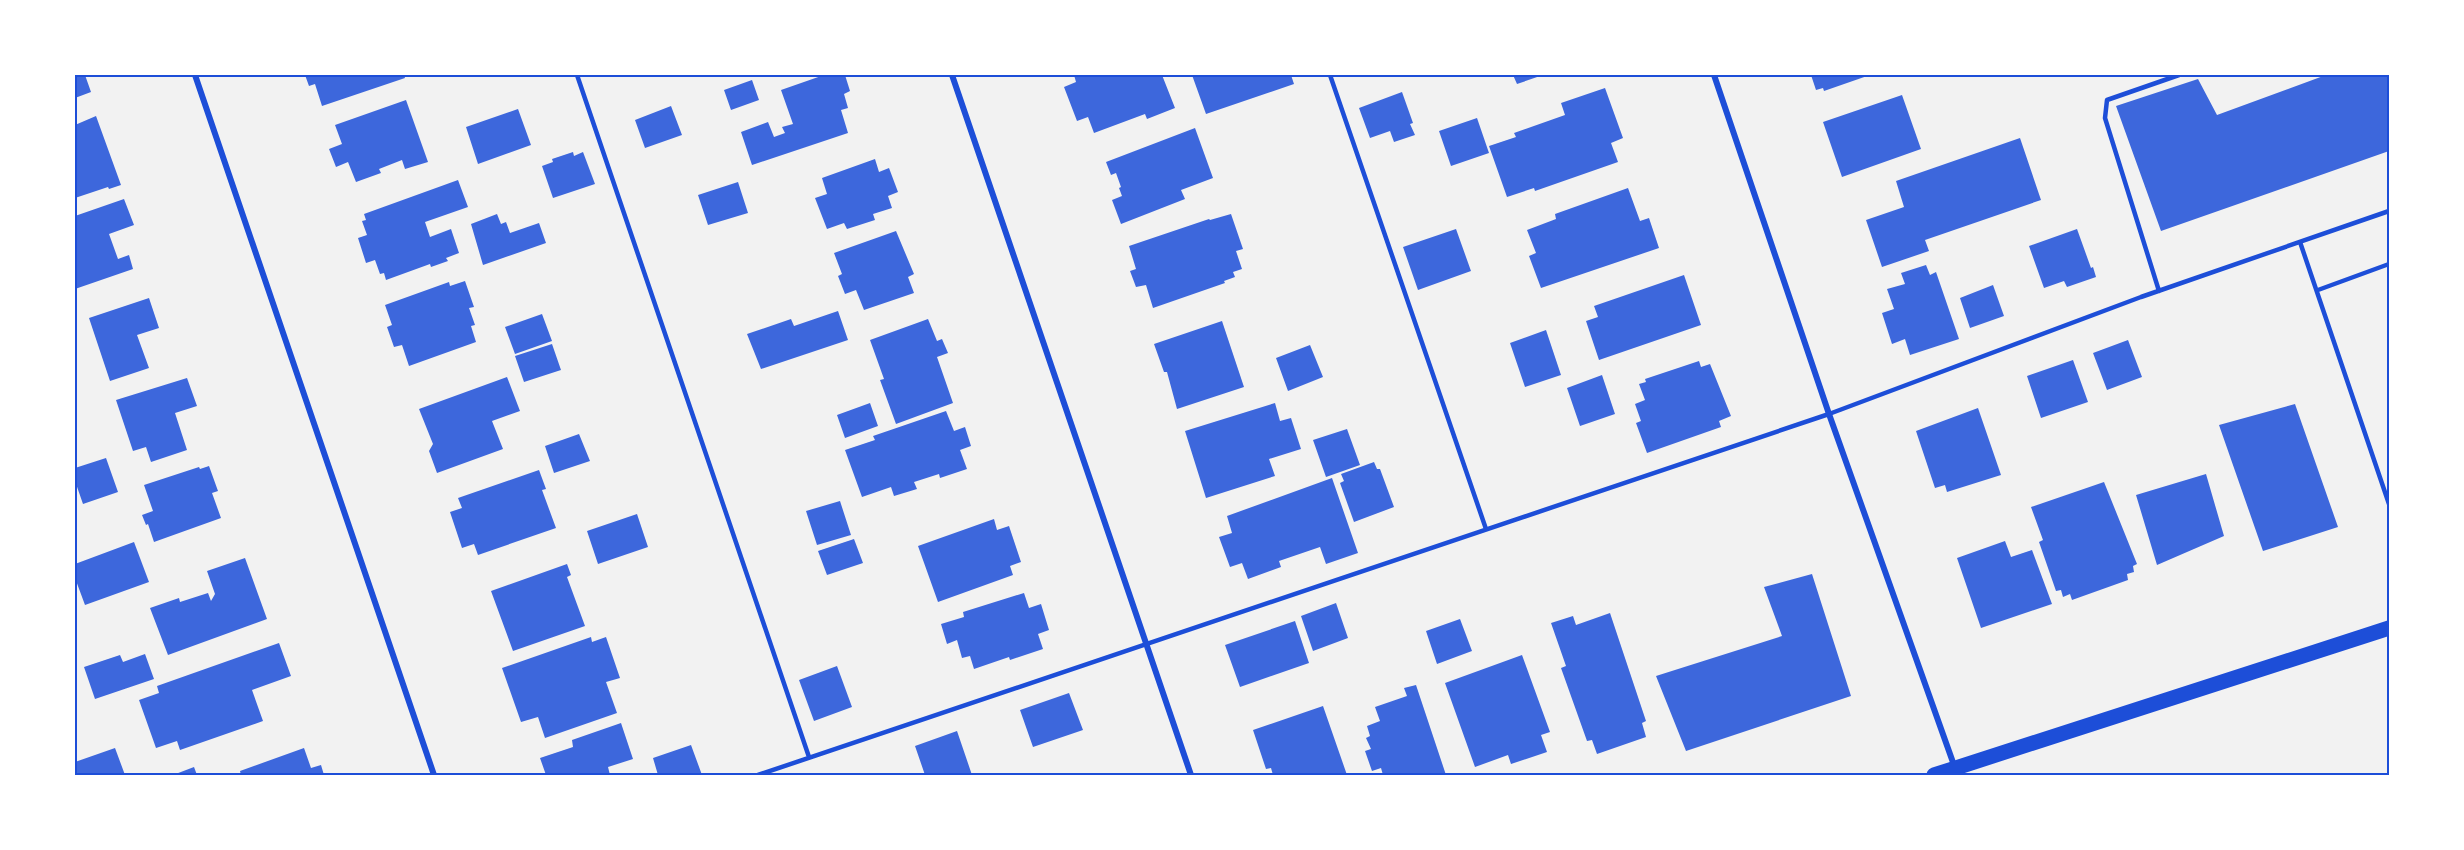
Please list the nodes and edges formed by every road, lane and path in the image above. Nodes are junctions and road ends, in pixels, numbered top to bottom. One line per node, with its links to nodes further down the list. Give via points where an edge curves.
1 (195, 75): 19 (street)
2 (577, 75): 17 (lane)
3 (952, 75): 16 (street)
4 (1330, 75): 14 (lane)
5 (1714, 75): 12 (street)
6 (2179, 75): 11 (lane, via 2107,100 2105,118)
7 (2389, 211): 8 (lane)
8 (2300, 242): 10 (lane); 11 (lane)
9 (2389, 264): 10 (lane)
10 (2318, 290): 13 (lane)
11 (2158, 291): 12 (lane)
12 (1829, 414): 14 (lane); 18 (street)
13 (2389, 504)
14 (1486, 529): 16 (lane)
15 (2389, 628): 18 (main road)
16 (1147, 643): 17 (lane); 21 (street)
17 (809, 757): 20 (lane)
18 (1955, 768): 22 (main road)
19 (434, 775)
20 (758, 775)
21 (1191, 775)
22 (1934, 775)

